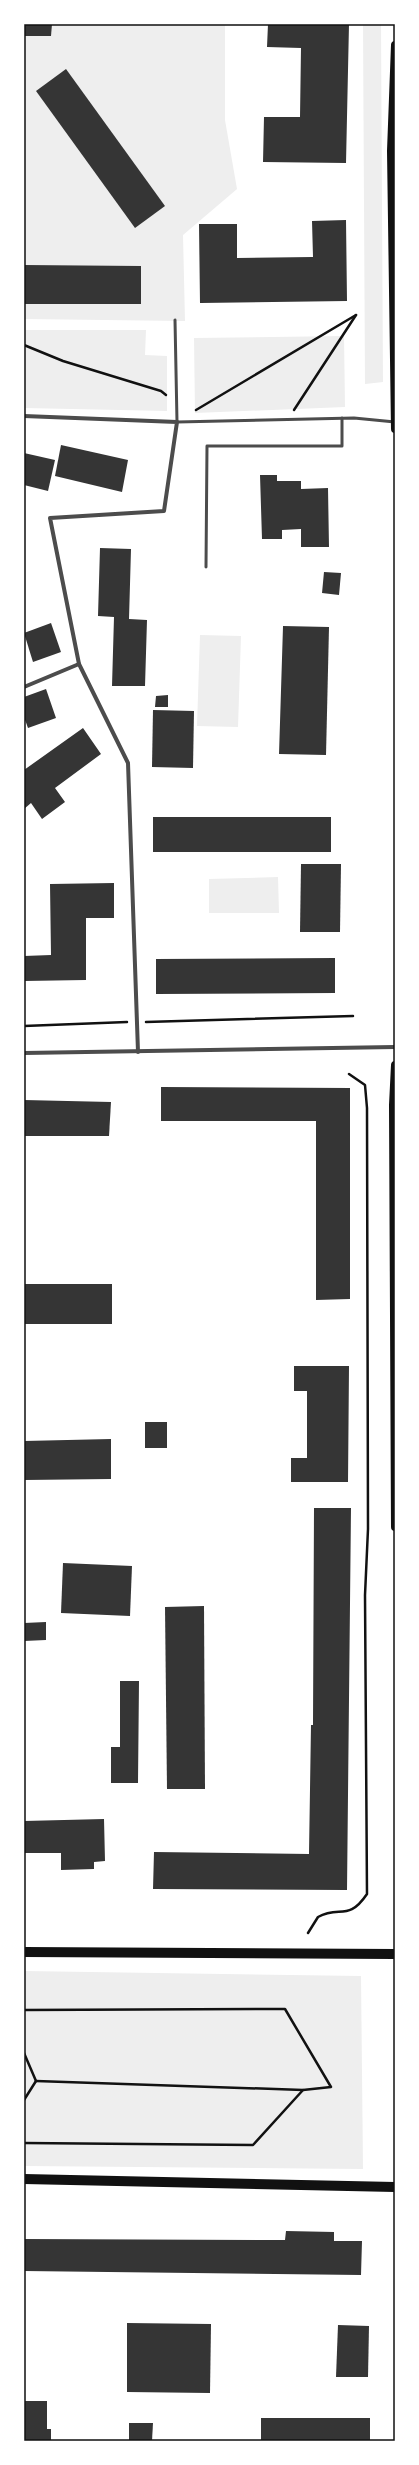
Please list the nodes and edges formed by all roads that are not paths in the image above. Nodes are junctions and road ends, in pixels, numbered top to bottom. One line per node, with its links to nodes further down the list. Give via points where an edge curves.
1 (395, 45): 3 (main road, via 391,151)
2 (175, 320): 6 (lane)
3 (394, 356): 7 (main road)
4 (24, 416): 6 (street)
5 (342, 418): 6 (lane); 7 (lane); 9 (lane, via 342,446 207,446)
6 (177, 422): 10 (street, via 164,510 50,518)
7 (395, 422): 8 (main road)
8 (395, 428)
9 (206, 567)
10 (78, 664): 11 (street); 13 (street, via 128,763)
11 (24, 687)
12 (395, 1047): 13 (street)
13 (138, 1052): 14 (street)
14 (24, 1053)
15 (395, 1065): 16 (main road)
16 (395, 1527)
17 (24, 1952): 18 (main road)
18 (395, 1954)
19 (24, 2179): 20 (main road)
20 (395, 2187)

